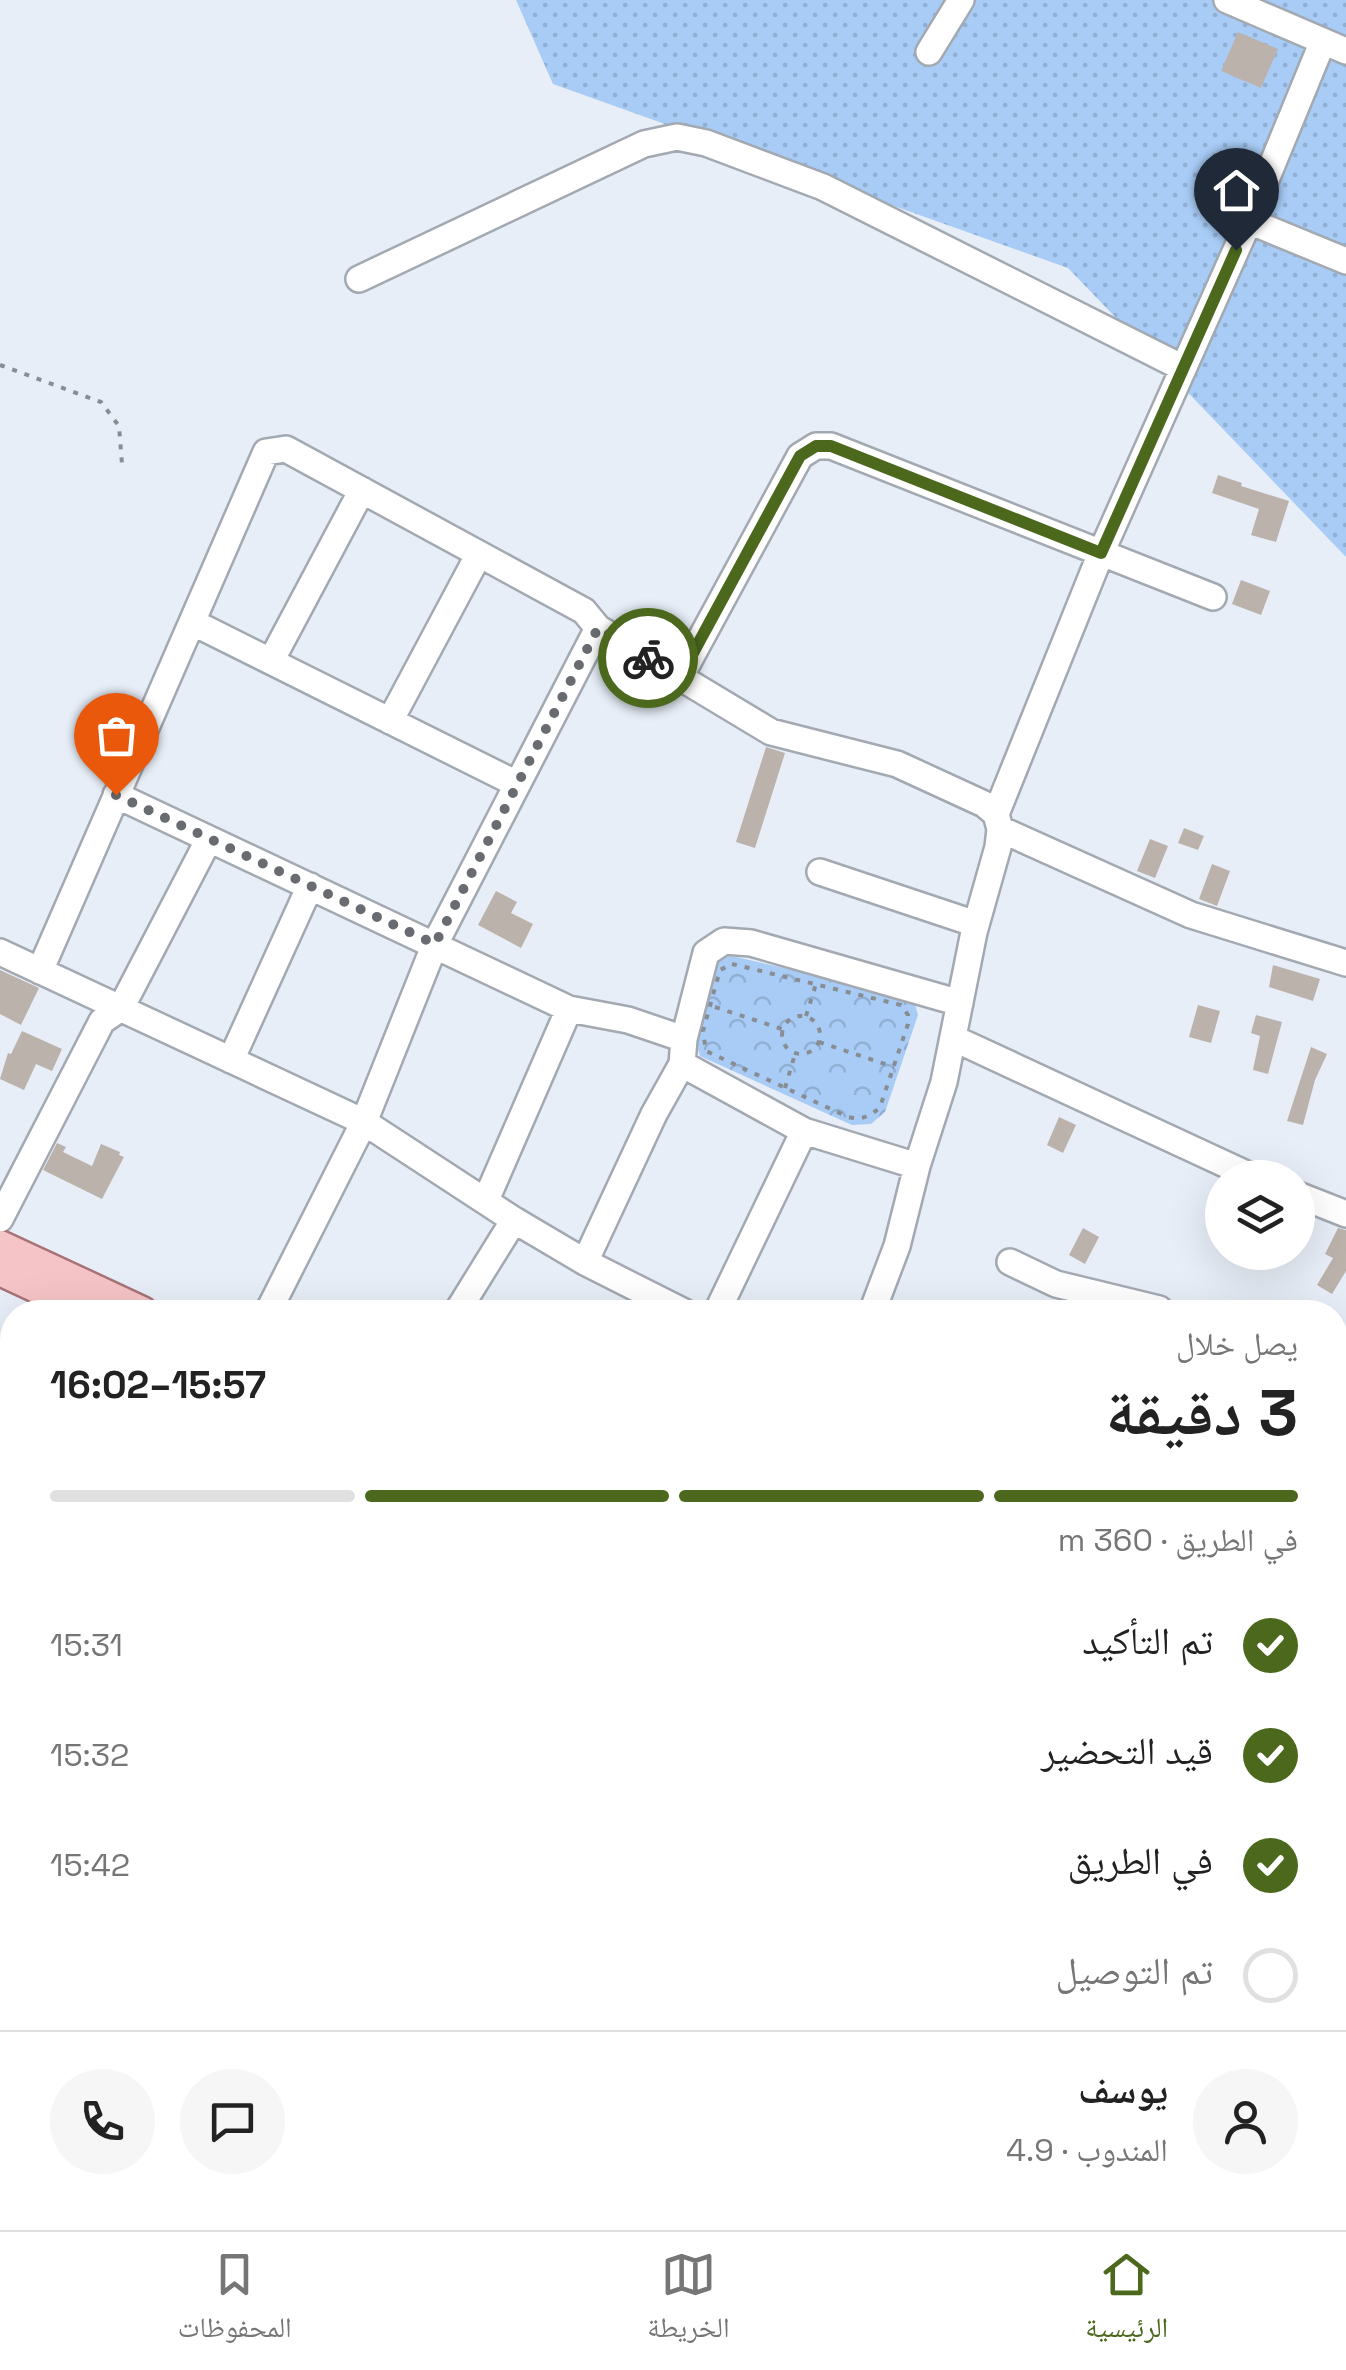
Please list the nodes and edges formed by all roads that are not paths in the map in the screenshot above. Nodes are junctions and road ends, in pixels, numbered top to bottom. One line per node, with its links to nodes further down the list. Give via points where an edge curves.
1 (961, 0): 4 (street)
2 (1227, 0): 3 (street)
3 (1334, 46): 5 (street)
4 (929, 52)
5 (1249, 221): 6 (street); 8 (street)
6 (1346, 262)
7 (359, 279): 8 (street, via 644,144 677,137 823,187)
8 (1183, 368): 10 (street)
9 (362, 490): 11 (street); 13 (street, via 286,449 266,452); 15 (street)
10 (1101, 553): 12 (street); 16 (street, via 831,446 816,446 800,456); 20 (street)
11 (479, 554): 14 (street, via 584,611); 17 (street)
12 (1213, 597)
13 (192, 622): 15 (street); 19 (street)
14 (598, 628): 16 (street); 18 (street)
15 (270, 661): 17 (street)
16 (680, 677): 20 (street, via 771,732 897,764 984,804)
17 (390, 721): 18 (street)
18 (517, 784): 25 (street)
19 (116, 795): 21 (street); 28 (street)
20 (998, 821): 24 (street); 27 (street, via 1191,914)
21 (209, 838): 23 (street); 30 (street)
22 (820, 872): 24 (street)
23 (310, 886): 25 (street); 34 (street)
24 (976, 924): 29 (street)
25 (435, 944): 31 (street); 35 (street)
26 (0, 952): 28 (street)
27 (1346, 963)
28 (40, 971): 30 (street)
29 (960, 1003): 32 (street); 33 (street, via 751,942 724,941 706,952)
30 (121, 1008): 34 (street); 42 (street, via 102,1021)
31 (569, 1009): 33 (street, via 628,1020); 39 (street)
32 (953, 1038): 37 (street); 38 (street)
33 (683, 1052): 36 (street); 45 (street)
34 (231, 1060): 35 (street)
35 (364, 1122): 39 (street); 51 (street)
36 (804, 1131): 38 (street); 54 (street)
37 (1216, 1160)
38 (917, 1166): 55 (street)
39 (486, 1200): 43 (street)
40 (1315, 1201): 41 (street)
41 (1346, 1214)
42 (0, 1219)
43 (514, 1220): 45 (street); 52 (street)
44 (0, 1246): 48 (main road)
45 (585, 1262): 53 (street)
46 (1010, 1262): 56 (street)
47 (0, 1270): 48 (main road)
48 (56, 1284): 49 (main road); 50 (main road)
49 (75, 1300)
50 (105, 1300)
51 (274, 1300)
52 (464, 1300)
53 (660, 1300)
54 (723, 1300)
55 (877, 1300)
56 (1092, 1300)

